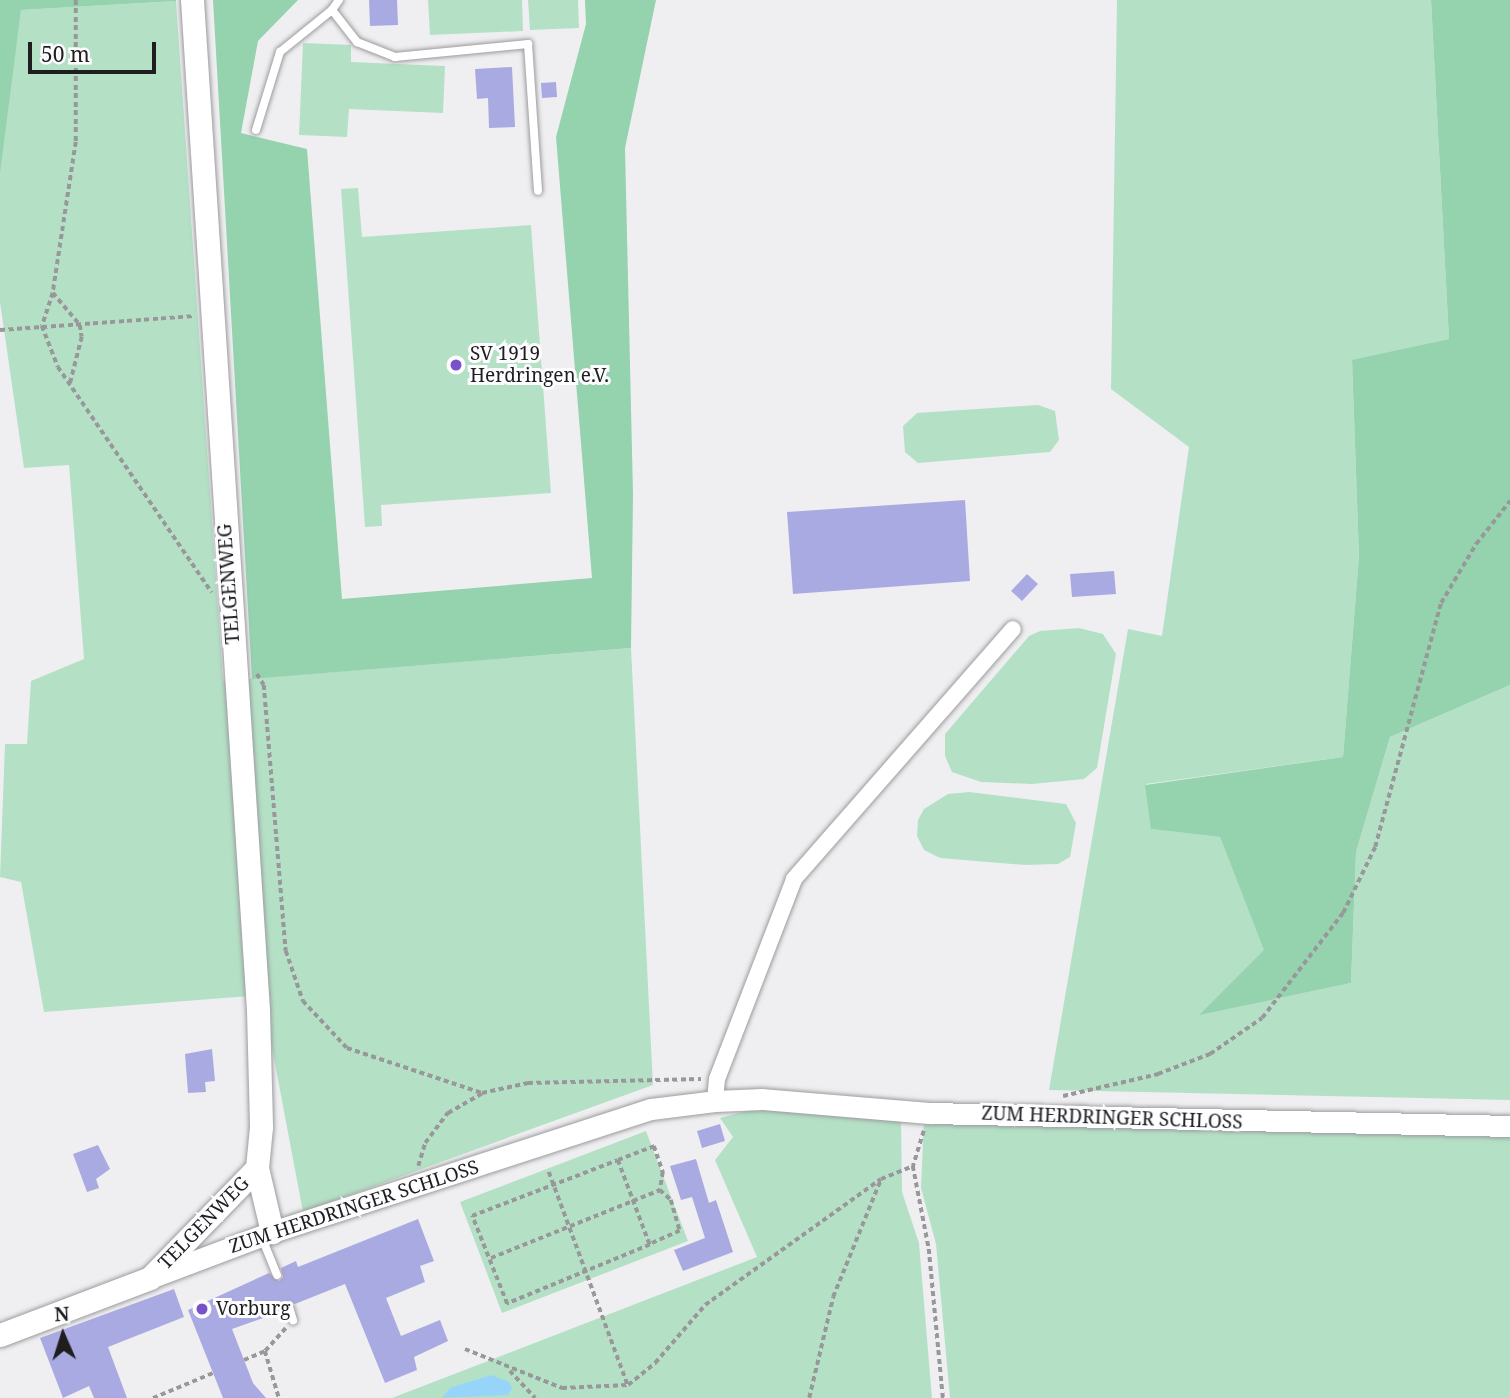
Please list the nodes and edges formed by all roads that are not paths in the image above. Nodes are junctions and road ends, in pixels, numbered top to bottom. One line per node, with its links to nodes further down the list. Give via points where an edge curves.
1 (192, 0): 9 (main road, TELGENWEG, via 258,1010 261,1127)
2 (340, 0): 3 (lane)
3 (332, 10): 4 (lane, via 280,52); 5 (lane, via 357,42 395,57 528,44)
4 (256, 130)
5 (538, 191)
6 (1013, 629): 7 (street, via 794,879 717,1079)
7 (715, 1101): 8 (street, ZUM HERDRINGER SCHLOSS, via 762,1099 930,1113); 10 (street, ZUM HERDRINGER SCHLOSS, via 651,1109)
8 (1510, 1126)
9 (257, 1168): 10 (main road, TELGENWEG); 12 (main road, TELGENWEG)
10 (267, 1234): 11 (lane); 12 (street, ZUM HERDRINGER SCHLOSS)
11 (277, 1275)
12 (150, 1278): 15 (main road, ZUM HERDRINGER SCHLOSS)
13 (289, 1307): 14 (lane)
14 (293, 1320)
15 (0, 1335)

